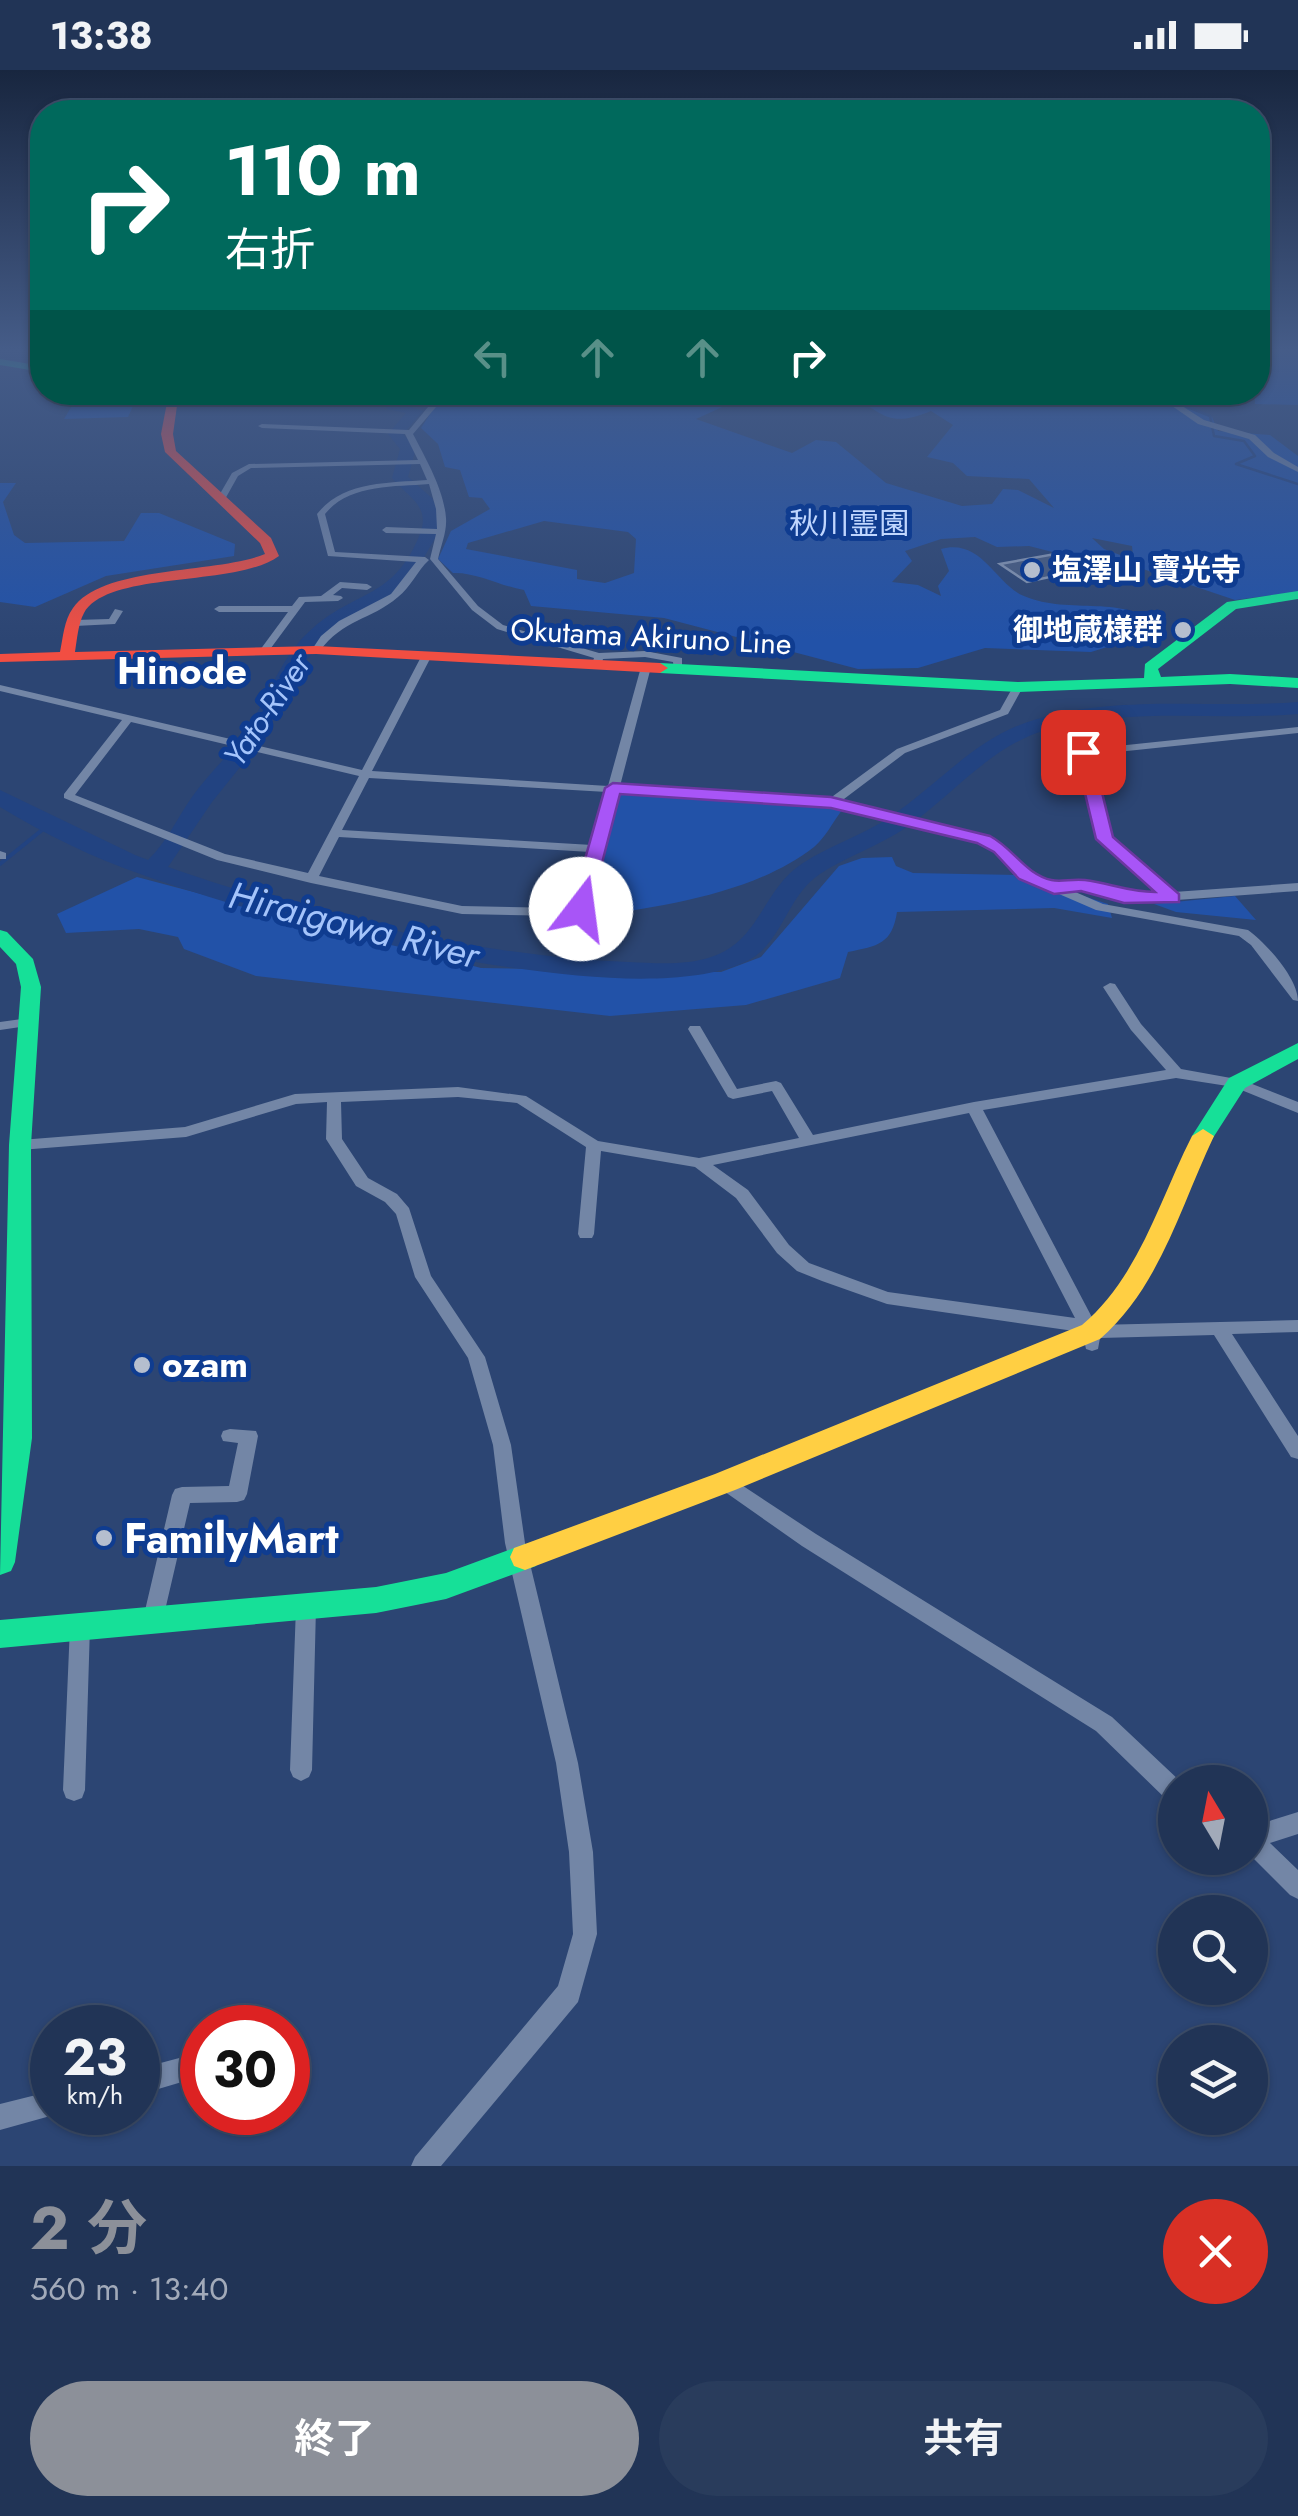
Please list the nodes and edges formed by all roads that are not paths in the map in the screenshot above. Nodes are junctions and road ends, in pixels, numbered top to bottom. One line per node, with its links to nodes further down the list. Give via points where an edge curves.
1 (168, 445): 7 (street)
2 (410, 445): 4 (street)
3 (1260, 445): 5 (street)
4 (423, 462): 6 (street); 7 (street, via 249,466)
5 (1298, 470)
6 (428, 482): 11 (street, via 442,514); 12 (street, via 336,498 321,514 331,554)
7 (221, 499): 20 (street, via 270,546 267,560 103,592 86,600)
8 (407, 520): 10 (street)
9 (386, 530): 10 (street)
10 (402, 530): 11 (street)
11 (437, 532): 12 (street)
12 (429, 560): 22 (street, via 408,574 396,594 337,624); 26 (street, via 500,627)
13 (367, 586): 15 (street, via 340,585)
14 (1298, 595): 29 (street, via 1232,605 1150,668)
15 (324, 598): 16 (street); 17 (street, via 308,597)
16 (338, 598)
17 (293, 608): 18 (street); 21 (street)
18 (219, 609)
19 (118, 611): 20 (street, via 112,622)
20 (75, 623): 23 (street)
21 (265, 650): 22 (street, Okutama Akiruno Line); 23 (street, Okutama Akiruno Line)
22 (316, 650): 24 (street, Okutama Akiruno Line)
23 (67, 652): 25 (street, Okutama Akiruno Line)
24 (427, 655): 26 (street, Okutama Akiruno Line); 35 (street)
25 (0, 658)
26 (598, 660): 27 (street, Okutama Akiruno Line); 28 (street, via 663,656 678,660)
27 (646, 666): 28 (street, Okutama Akiruno Line); 36 (street)
28 (678, 668): 31 (street, Okutama Akiruno Line)
29 (1158, 683): 30 (street, Okutama Akiruno Line); 31 (street, Okutama Akiruno Line)
30 (1298, 683)
31 (1018, 686): 37 (street, via 1004,712 901,751)
32 (0, 688): 33 (street)
33 (129, 718): 35 (street); 40 (street, via 68,796 221,857)
34 (1298, 730): 43 (street, via 1083,752 1105,839)
35 (365, 774): 36 (street); 38 (street)
36 (613, 788): 37 (street); 39 (street)
37 (837, 804): 42 (street, via 993,844 1026,875)
38 (334, 833): 39 (street); 40 (street)
39 (597, 849): 40 (street, via 581,909 564,912 462,910)
40 (310, 879)
41 (1298, 887): 43 (street)
42 (1060, 890): 43 (street, via 1082,885 1124,898); 46 (street, via 1120,913 1243,933)
43 (1172, 898)
44 (0, 936): 47 (street, via 26,963)
45 (1110, 986): 51 (street)
46 (1298, 997)
47 (29, 1022): 48 (street); 57 (street)
48 (0, 1026)
49 (695, 1029): 56 (street, via 733,1094 776,1086)
50 (1298, 1050): 52 (street)
51 (1176, 1073): 52 (street); 54 (street)
52 (1237, 1083): 55 (street); 64 (street, via 1200,1139 1154,1248)
53 (334, 1097): 57 (street, via 279,1102 186,1132); 58 (street, via 509,1096); 69 (street, via 334,1139 362,1182 403,1212 423,1277 476,1357 502,1446)
54 (974, 1107): 56 (street); 64 (street)
55 (1298, 1108)
56 (808, 1140): 59 (street)
57 (20, 1145): 61 (street)
58 (594, 1145): 59 (street); 60 (street)
59 (700, 1163): 64 (street, via 742,1194 783,1249 828,1278 887,1298 1077,1326)
60 (586, 1234)
61 (11, 1306): 68 (street, via 18,1438)
62 (1298, 1326): 63 (street)
63 (1218, 1328): 64 (street); 66 (street)
64 (1092, 1338): 67 (street)
65 (230, 1436): 71 (street, via 250,1436 237,1494 182,1495)
66 (1298, 1452)
67 (725, 1482): 69 (street); 75 (street, via 1104,1724)
68 (0, 1562)
69 (520, 1562): 70 (street, via 446,1586); 83 (street, via 567,1762 585,1934 569,1993)
70 (306, 1607): 71 (street); 74 (street)
71 (152, 1620): 72 (street)
72 (80, 1626): 73 (street); 76 (street)
73 (0, 1634)
74 (301, 1770)
75 (1158, 1776)
76 (74, 1790)
77 (1298, 1823): 78 (street)
78 (1268, 1832)
79 (1268, 1856): 80 (street)
80 (1298, 1886)
81 (30, 2110): 82 (street)
82 (0, 2117)
83 (424, 2166)

